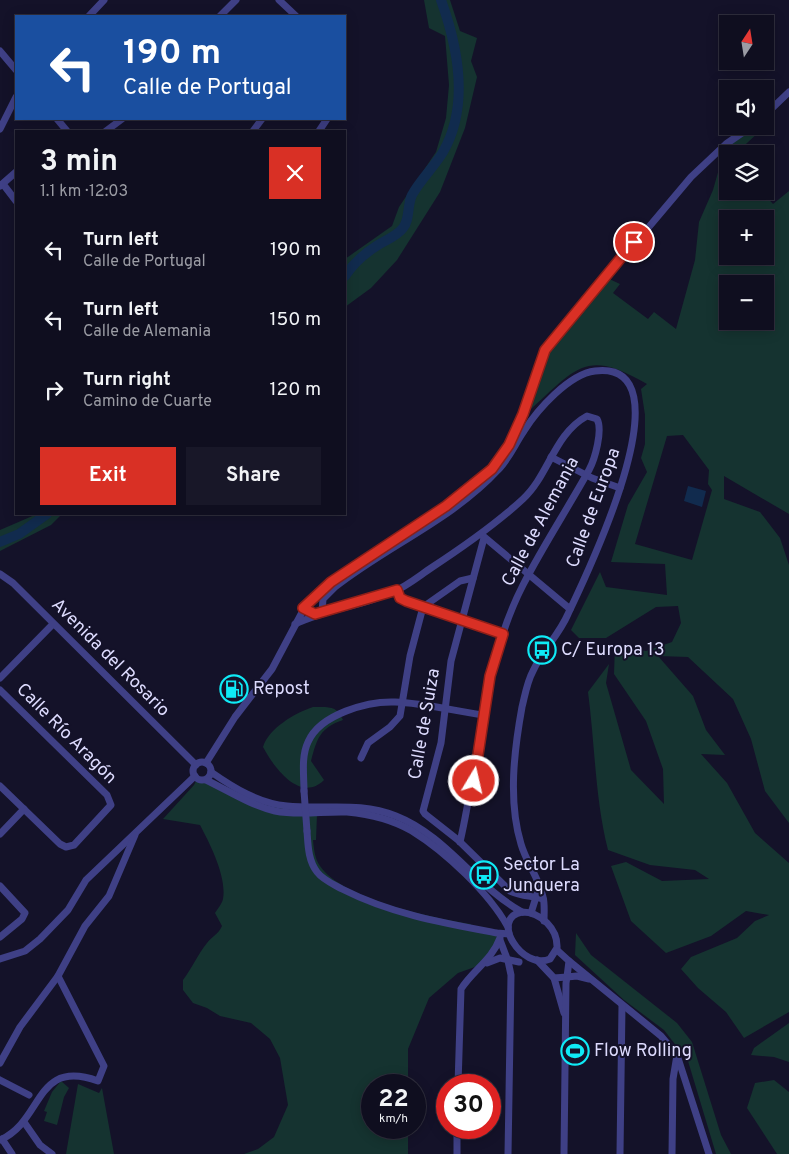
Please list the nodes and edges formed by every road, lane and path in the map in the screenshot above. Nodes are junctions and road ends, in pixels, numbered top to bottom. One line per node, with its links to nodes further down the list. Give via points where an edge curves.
1 (104, 0): 4 (street)
2 (236, 0): 5 (street)
3 (279, 0): 6 (street)
4 (91, 15)
5 (221, 15)
6 (295, 15)
7 (0, 51): 8 (street)
8 (15, 69)
9 (789, 92): 11 (street)
10 (15, 99): 13 (street)
11 (774, 106)
12 (121, 120): 14 (street)
13 (0, 129)
14 (107, 130)
15 (739, 135): 29 (street, via 690,177 545,350 512,437 492,469 446,506 331,582)
16 (15, 173): 17 (street)
17 (1, 185): 18 (street)
18 (15, 200)
19 (551, 457): 20 (street); 20 (street, Calle de Alemania, via 576,424 592,416 597,419 599,428 593,459); 22 (street, Calle de Alemania, via 524,498)
20 (585, 474): 21 (street); 24 (street, Calle de Alemania)
21 (620, 488): 28 (street, Calle de Europa, via 600,544); 30 (street, Calle de Europa, via 633,440 632,393 626,382 614,373 590,371 572,380 542,408 504,464 489,479 425,527 335,587 323,599)
22 (483, 536): 24 (street); 25 (street, Calle de Suiza); 26 (street, Calle de Alemania)
23 (0, 574): 32 (street, Avenida del Rosario, via 14,583)
24 (529, 574): 28 (street); 34 (street, Calle de Alemania)
25 (473, 578): 27 (street, via 460,581); 31 (street, Calle de Suiza)
26 (397, 590): 27 (street, via 403,600); 30 (street, Calle de Alemania)
27 (423, 607): 31 (street); 37 (street, via 410,656)
28 (570, 609): 53 (street, Calle de Europa, via 529,680 518,736 514,800 520,842)
29 (302, 611): 30 (street); 33 (street)
30 (315, 615): 33 (street, Calle de Alemania)
31 (462, 620): 34 (street); 38 (street, Calle de Suiza, via 451,661)
32 (53, 624): 35 (street); 42 (street, Avenida del Rosario)
33 (295, 624): 41 (street, via 272,669 235,717)
34 (503, 634): 39 (street, Calle de Alemania, via 490,676)
35 (0, 678)
36 (0, 690): 47 (street, Calle Río Aragón, via 111,801 109,809 68,847 60,844)
37 (403, 703): 38 (street); 40 (street, via 398,720 368,743); 60 (street, bridge, via 371,705 333,718 311,736 304,754 304,791 312,864 325,880 352,894 412,916)
38 (444, 710): 39 (street); 50 (street, Calle de Suiza, via 436,764 423,811)
39 (483, 715): 50 (street, Calle de Alemania, via 473,785)
40 (360, 758)
41 (206, 763): 42 (street); 43 (street)
42 (196, 765): 44 (street)
43 (211, 772): 45 (street); 57 (street, via 247,794 273,803 362,807 408,821 434,838 500,898)
44 (195, 776): 45 (street); 48 (street)
45 (206, 780): 60 (street, via 273,811 369,815 412,831 440,852 490,899)
46 (0, 786): 47 (street)
47 (24, 809): 49 (street)
48 (136, 832): 51 (street); 52 (street)
49 (0, 834)
50 (460, 842): 55 (street, Calle de Suiza, via 510,891)
51 (118, 852): 52 (street); 64 (street, via 86,880 68,910 40,940 25,951)
52 (126, 858): 70 (street, via 109,896 85,926)
53 (538, 885): 55 (street); 56 (street)
54 (0, 886): 61 (street, via 25,913)
55 (528, 894): 56 (street, Calle de Suiza)
56 (540, 898): 58 (street); 59 (street)
57 (522, 912): 58 (street); 60 (street, via 512,916)
58 (531, 913): 59 (street)
59 (544, 920): 62 (street, via 555,935)
60 (505, 934): 63 (street); 65 (street); 68 (street)
61 (0, 937)
62 (557, 950): 63 (street, via 550,959); 66 (street)
63 (532, 958): 67 (street); 72 (street)
64 (0, 959)
65 (508, 959): 67 (street); 68 (street, via 498,958); 69 (street)
66 (569, 961): 71 (street); 73 (street)
67 (519, 962): 69 (street)
68 (484, 964): 79 (street, via 461,989)
69 (511, 975): 89 (street)
70 (58, 976): 77 (street, via 20,1027); 83 (street, via 104,1066 103,1072 98,1081 69,1075 57,1079 36,1102)
71 (567, 977): 72 (street); 73 (street); 75 (street)
72 (554, 978): 75 (street)
73 (592, 980): 74 (street)
74 (622, 1005): 76 (street, via 661,1036); 91 (street)
75 (565, 1018): 90 (street)
76 (677, 1055): 78 (street); 80 (street)
77 (0, 1063)
78 (683, 1069): 80 (street); 93 (street)
79 (458, 1074)
80 (672, 1078): 92 (street)
81 (0, 1080): 82 (street)
82 (29, 1094)
83 (24, 1122): 84 (street, via 16,1132); 87 (street, via 40,1145)
84 (1, 1139): 86 (street)
85 (458, 1139): 88 (street)
86 (12, 1154)
87 (52, 1154)
88 (457, 1154)
89 (508, 1154)
90 (564, 1154)
91 (620, 1154)
92 (672, 1154)
93 (709, 1154)

